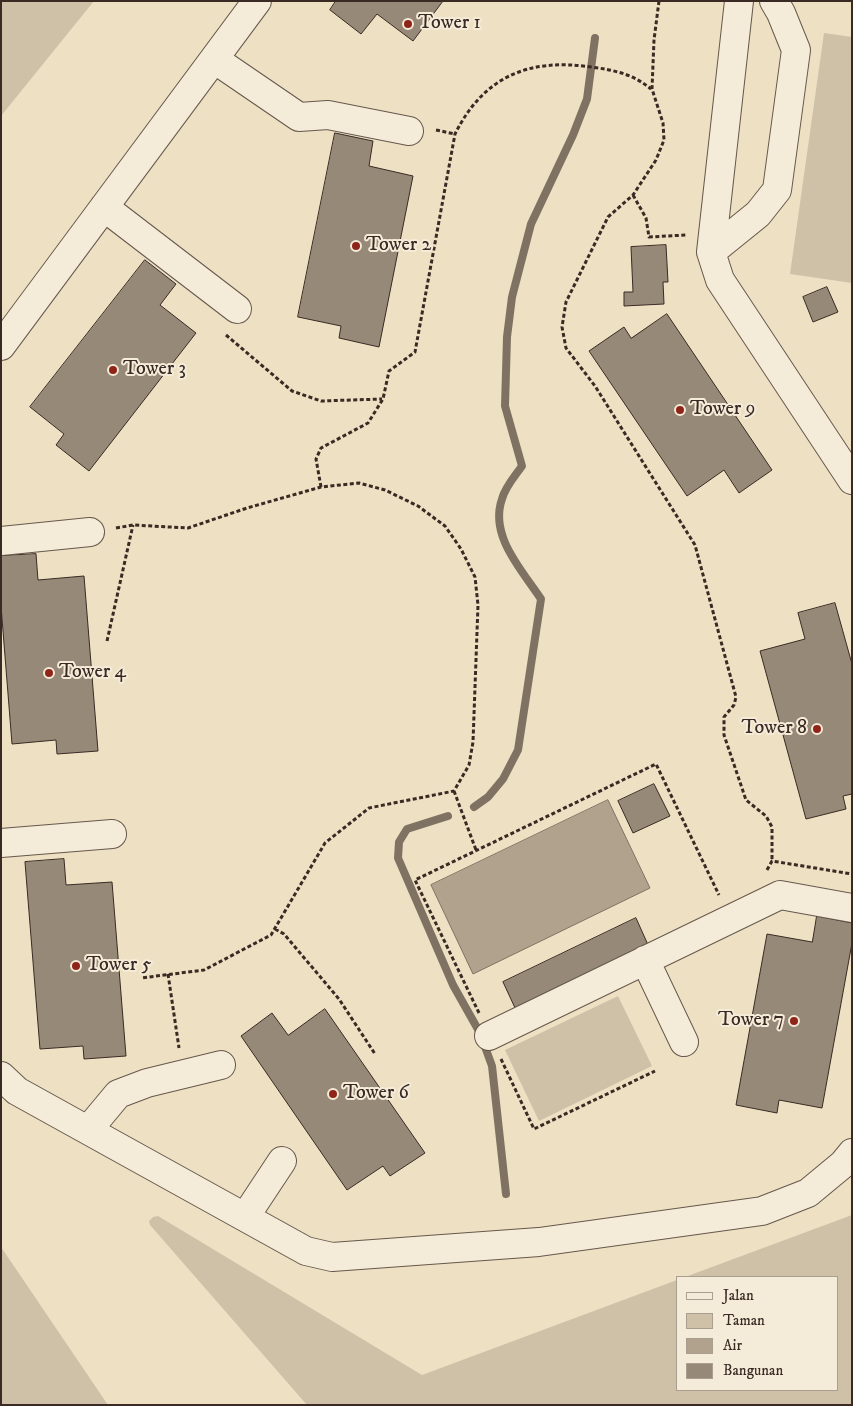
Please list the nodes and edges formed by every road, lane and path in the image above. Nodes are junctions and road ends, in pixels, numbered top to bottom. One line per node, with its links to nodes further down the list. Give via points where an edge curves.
1 (257, 1): 5 (lane)
2 (659, 1): 6 (path)
3 (739, 1): 11 (lane)
4 (774, 1): 11 (lane, via 796,50 776,190 758,214)
5 (214, 60): 7 (lane, via 299,117 328,115); 9 (lane)
6 (652, 89): 8 (path, via 663,123 664,140 656,160); 14 (path, via 640,79 617,70 557,64 529,68 505,77 485,91 465,113 455,134 415,352 389,371)
7 (409, 131)
8 (633, 195): 10 (path, via 646,218 649,237); 25 (path, via 608,217 566,302 562,328 566,348 596,386 695,545 736,697 724,717 724,735 746,800 766,816 772,827)
9 (104, 207): 12 (lane); 13 (lane)
10 (686, 234)
11 (711, 252): 15 (lane, via 720,280)
12 (238, 309): 14 (path, via 225,334 292,392 321,401)
13 (1, 346)
14 (383, 399): 16 (path, via 368,423 321,448 316,459)
15 (852, 480)
16 (322, 487): 17 (path, via 188,528); 21 (path, via 359,483 385,490 418,506 445,526 475,578 478,605 473,742 469,765)
17 (133, 525): 18 (path); 20 (path)
18 (90, 532): 19 (lane)
19 (1, 541)
20 (107, 641)
21 (454, 791): 24 (path); 30 (path, via 369,808 326,843)
22 (112, 834): 23 (lane)
23 (1, 844)
24 (476, 850): 28 (path, via 656,764 720,897); 34 (path, via 415,880)
25 (772, 860): 26 (path); 27 (path)
26 (852, 874)
27 (765, 875)
28 (728, 893)
29 (852, 908): 31 (lane, via 780,895)
30 (275, 929): 32 (path, via 271,935 204,970); 36 (path, via 284,934 339,999)
31 (645, 960): 34 (lane); 35 (lane)
32 (168, 974): 33 (path); 39 (path)
33 (141, 978)
34 (489, 1036): 38 (path, via 534,1129)
35 (684, 1042)
36 (375, 1054)
37 (221, 1065): 39 (lane)
38 (655, 1071)
39 (183, 1074): 41 (lane, via 118,1094)
40 (1, 1076): 41 (lane, via 17,1092)
41 (88, 1130): 44 (lane)
42 (852, 1153): 44 (lane, via 808,1193 762,1211 539,1242 332,1257 306,1251)
43 (282, 1161): 44 (lane)
44 (245, 1217)

